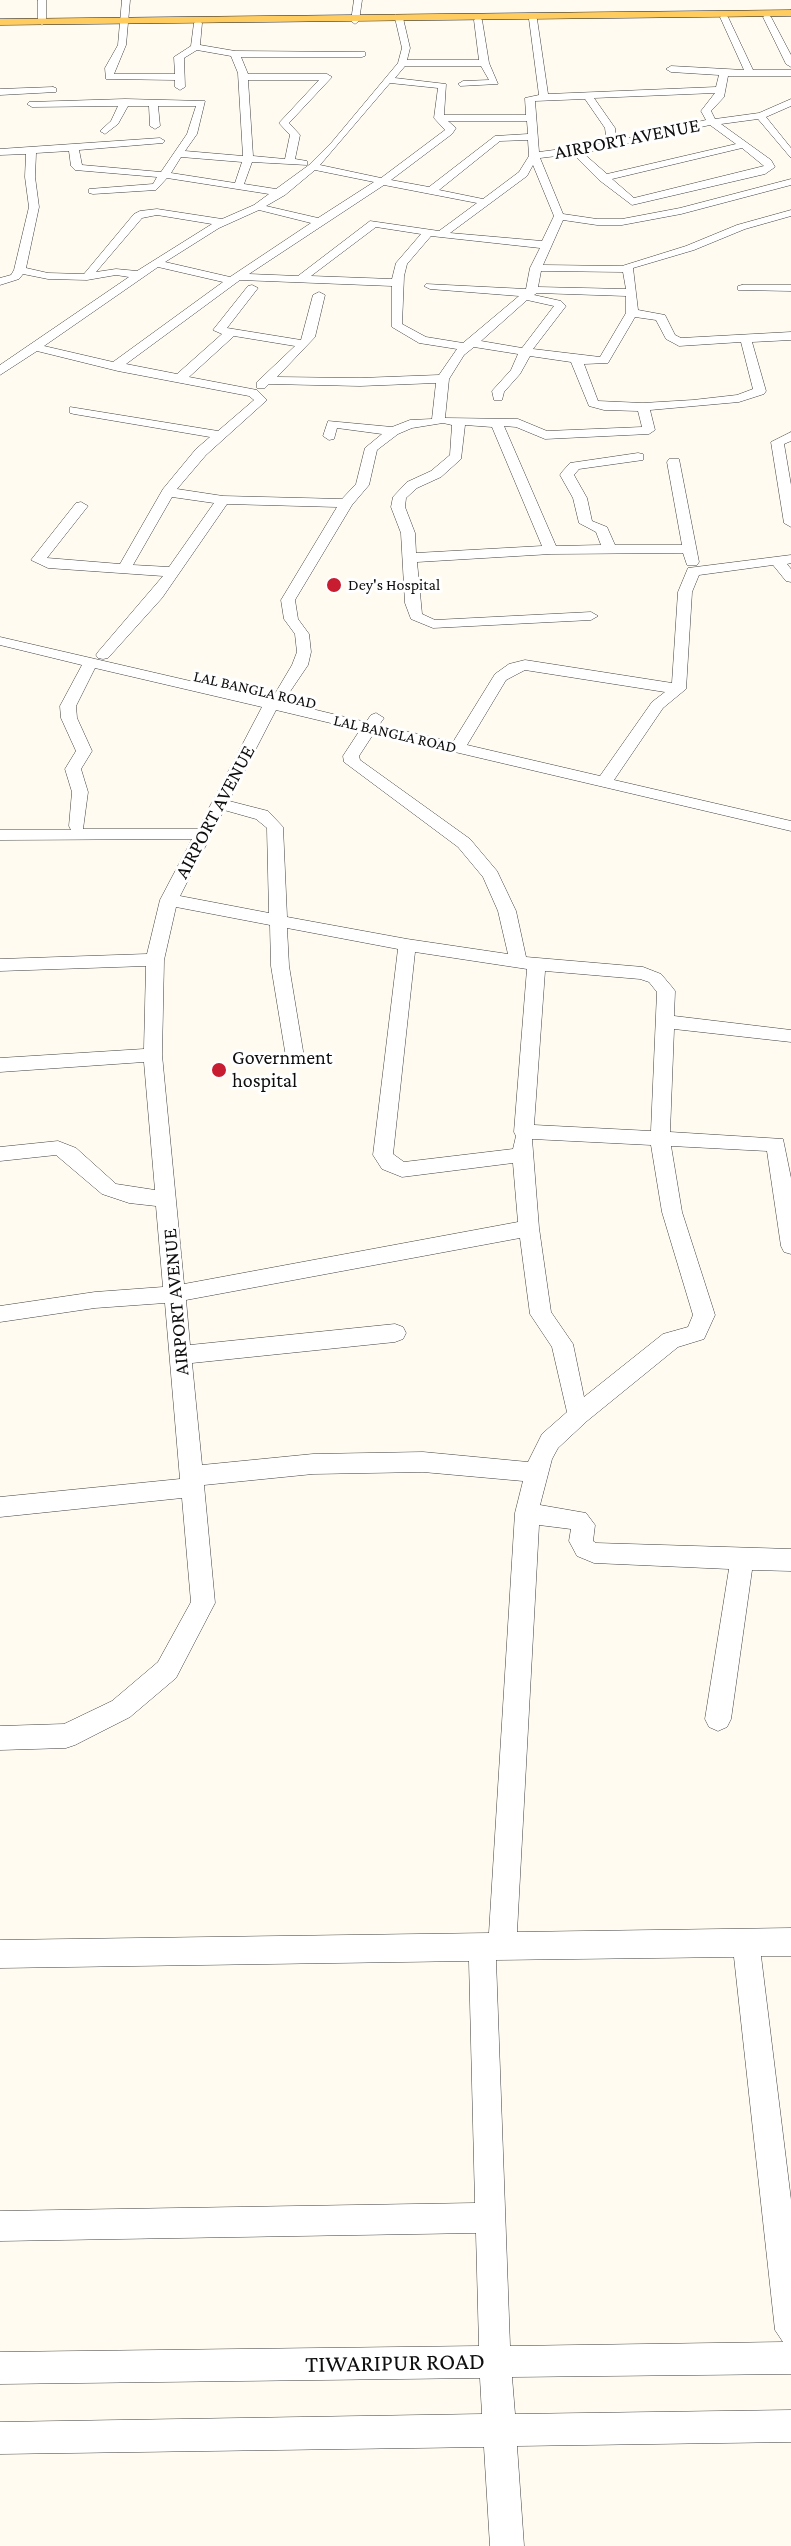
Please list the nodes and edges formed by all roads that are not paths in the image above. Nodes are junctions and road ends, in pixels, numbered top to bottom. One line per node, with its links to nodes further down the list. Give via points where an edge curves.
1 (42, 0): 11 (street)
2 (126, 0): 12 (street)
3 (358, 0): 9 (street)
4 (791, 15): 6 (main road); 7 (main road)
5 (724, 17): 6 (main road); 8 (main road); 23 (street)
6 (767, 17): 20 (street)
7 (399, 19): 9 (main road); 10 (main road); 18 (street, via 406,48)
8 (533, 19): 10 (main road); 34 (street)
9 (355, 20): 12 (main road); 13 (main road)
10 (478, 20): 19 (street)
11 (42, 22): 12 (main road); 14 (main road)
12 (126, 22): 13 (main road); 14 (main road); 25 (street, via 109,77)
13 (198, 23): 15 (street)
14 (0, 24)
15 (195, 47): 16 (street); 25 (street, via 179,57)
16 (235, 54): 17 (street); 26 (street)
17 (362, 54)
18 (402, 63): 19 (street); 27 (street)
19 (484, 63): 28 (street, via 495,82)
20 (791, 64)
21 (671, 69): 22 (street)
22 (724, 73): 23 (street); 31 (street)
23 (750, 73): 24 (street)
24 (791, 73)
25 (179, 77): 29 (street)
26 (243, 77): 57 (street); 58 (street, via 327,77 284,123 295,135)
27 (388, 80): 40 (street, via 443,86); 59 (street)
28 (463, 84)
29 (180, 87)
30 (57, 89): 32 (street)
31 (722, 90): 33 (street); 42 (street, via 706,111)
32 (0, 92)
33 (587, 94): 34 (street); 48 (street, via 610,128)
34 (544, 97): 41 (street, via 528,100)
35 (125, 102): 36 (street); 38 (street); 44 (street, via 115,122)
36 (153, 102): 43 (street); 47 (street, via 201,102)
37 (791, 102): 39 (street, AIRPORT AVENUE)
38 (32, 104)
39 (760, 116): 42 (street, AIRPORT AVENUE); 55 (street)
40 (439, 118): 41 (street); 64 (street, via 451,128 449,132)
41 (530, 118): 45 (street)
42 (712, 122): 46 (street, AIRPORT AVENUE); 49 (street)
43 (155, 126)
44 (105, 131)
45 (531, 137): 56 (street); 68 (street, via 498,138)
46 (644, 137): 48 (street, AIRPORT AVENUE); 60 (street)
47 (173, 141): 50 (street); 54 (street); 61 (street, via 151,155)
48 (612, 145): 52 (street, AIRPORT AVENUE)
49 (743, 145): 60 (street); 67 (street, via 770,167)
50 (72, 148): 51 (street); 61 (street, via 76,149 79,168)
51 (31, 150): 53 (street); 84 (street, via 34,207)
52 (575, 151): 56 (street, AIRPORT AVENUE); 63 (street)
53 (0, 152)
54 (179, 154): 57 (street); 62 (street)
55 (791, 155)
56 (534, 156): 71 (street, via 523,174); 74 (street, AIRPORT AVENUE)
57 (248, 160): 58 (street); 66 (street)
58 (289, 162): 59 (street)
59 (314, 166): 64 (street); 70 (street)
60 (682, 168): 63 (street); 67 (street)
61 (137, 173): 62 (street)
62 (165, 175): 66 (street); 69 (street, via 152,190)
63 (603, 178): 67 (street, via 632,202)
64 (383, 182): 68 (street); 75 (street)
65 (791, 182): 74 (street, via 632,220 597,222)
66 (239, 185): 70 (street)
67 (704, 186)
68 (432, 190): 71 (street)
69 (93, 191)
70 (281, 193): 72 (street)
71 (485, 202): 79 (street)
72 (258, 207): 75 (street); 76 (street)
73 (791, 213): 83 (street, via 630,264)
74 (559, 216): 80 (street)
75 (333, 221): 77 (street); 87 (street, via 259,261)
76 (222, 222): 81 (street); 86 (street, via 144,213)
77 (367, 227): 78 (street, via 377,223); 88 (street)
78 (427, 234): 79 (street); 90 (street, via 406,256)
79 (441, 235): 80 (street)
80 (546, 245): 82 (street)
81 (156, 263): 85 (street); 87 (street)
82 (536, 268): 83 (street); 95 (street)
83 (626, 269): 96 (street)
84 (20, 270): 86 (street, via 48,276); 89 (street, via 15,277)
85 (139, 275): 86 (street, via 116,272); 104 (street)
86 (87, 277)
87 (236, 279): 88 (street); 107 (street)
88 (301, 279): 90 (street)
89 (0, 282)
90 (397, 283): 103 (street, via 396,325 423,340)
91 (430, 286): 95 (street)
92 (252, 288): 99 (street, via 218,329)
93 (742, 288): 94 (street)
94 (791, 288)
95 (528, 293): 96 (street); 103 (street); 105 (street, via 560,304)
96 (632, 293): 98 (street)
97 (319, 295): 102 (street)
98 (632, 313): 101 (street, via 660,317 674,340); 106 (street, via 604,360)
99 (229, 334): 102 (street); 109 (street)
100 (791, 336): 101 (street)
101 (746, 340): 114 (street, via 760,391 740,398)
102 (304, 344): 111 (street)
103 (467, 345): 105 (street); 110 (street)
104 (34, 347): 107 (street); 108 (street)
105 (526, 351): 106 (street); 113 (street, via 516,372 498,391)
106 (576, 359): 114 (street, via 593,403)
107 (118, 367): 109 (street)
108 (0, 371)
109 (179, 379): 112 (street)
110 (443, 379): 111 (street); 118 (street)
111 (267, 380): 112 (street)
112 (253, 393): 121 (street, via 261,397 259,402)
113 (498, 397)
114 (643, 407): 119 (street, AIRPORT AVENUE, via 649,430 545,435 518,423)
115 (327, 408): 120 (street, via 331,430)
116 (74, 410): 121 (street)
117 (459, 421): 118 (street, AIRPORT AVENUE); 119 (street, AIRPORT AVENUE); 133 (street, via 456,456 400,497 398,507 408,533)
118 (438, 422): 120 (street, AIRPORT AVENUE, via 410,424)
119 (490, 422): 131 (street, via 497,425)
120 (394, 431): 127 (street, AIRPORT AVENUE, via 371,448 362,485)
121 (219, 435): 125 (street)
122 (791, 436): 129 (street, via 777,442)
123 (638, 457): 132 (street, via 575,466 567,475 580,498 586,523 603,530)
124 (674, 462): 130 (street)
125 (168, 492): 126 (street); 135 (street)
126 (224, 500): 127 (street); 137 (street)
127 (346, 503): 144 (street, AIRPORT AVENUE, via 288,600 291,619 302,634 304,652 300,665)
128 (81, 507): 135 (street, via 38,560)
129 (791, 523)
130 (689, 549): 132 (street); 136 (street)
131 (551, 550): 132 (street); 133 (street)
132 (610, 550)
133 (409, 558): 139 (street, via 412,603 416,616 423,622)
134 (784, 560): 136 (street); 138 (street)
135 (124, 569): 137 (street)
136 (693, 571): 143 (street, via 685,592)
137 (174, 572): 142 (street)
138 (791, 578)
139 (591, 616)
140 (0, 631): 142 (street)
141 (0, 641): 142 (street, LAL BANGLA ROAD)
142 (97, 658): 144 (street, LAL BANGLA ROAD); 151 (street, via 68,706 69,718 84,750 73,769 80,792)
143 (678, 689): 146 (street, via 525,665 514,667 500,677); 147 (street, via 657,705)
144 (276, 700): 145 (street, LAL BANGLA ROAD); 149 (street, AIRPORT AVENUE)
145 (373, 723): 146 (street, LAL BANGLA ROAD); 159 (street, via 351,756 352,762 464,843 491,875)
146 (460, 744): 147 (street, LAL BANGLA ROAD)
147 (606, 778): 148 (street, LAL BANGLA ROAD)
148 (708, 801): 150 (street); 152 (street, LAL BANGLA ROAD)
149 (219, 804): 153 (street, AIRPORT AVENUE); 156 (street, via 262,815 275,827)
150 (791, 814)
151 (77, 826)
152 (791, 826)
153 (204, 834): 154 (street); 155 (street, AIRPORT AVENUE)
154 (0, 835)
155 (169, 900): 156 (street); 158 (street, AIRPORT AVENUE)
156 (278, 921): 157 (street); 164 (street, via 280,966)
157 (407, 945): 159 (street); 170 (street, via 384,1155 389,1164 402,1170)
158 (155, 960): 160 (street); 163 (street, AIRPORT AVENUE)
159 (527, 962): 161 (street, via 643,973 655,978 666,991); 166 (street)
160 (0, 965)
161 (664, 1021): 162 (street); 167 (street)
162 (791, 1036)
163 (153, 1055): 165 (street); 171 (street, AIRPORT AVENUE)
164 (295, 1057)
165 (0, 1065)
166 (524, 1132): 167 (street); 170 (street)
167 (660, 1140): 168 (street); 178 (street, via 672,1212 704,1315 692,1336 671,1340)
168 (783, 1145): 173 (street)
169 (0, 1154): 171 (street, via 58,1148 69,1152 109,1189)
170 (522, 1155): 172 (street)
171 (166, 1199): 174 (street, AIRPORT AVENUE)
172 (528, 1228): 174 (street); 178 (street, via 541,1314 565,1351)
173 (791, 1246)
174 (175, 1294): 175 (street, via 95,1300); 177 (street, AIRPORT AVENUE)
175 (0, 1314)
176 (395, 1333): 177 (street)
177 (181, 1355): 180 (street, AIRPORT AVENUE)
178 (579, 1414): 179 (street, via 550,1440)
179 (537, 1473): 180 (street, via 423,1462 313,1464); 182 (street)
180 (193, 1482): 181 (street); 186 (street, AIRPORT AVENUE, via 203,1603 167,1670 121,1709 66,1736)
181 (0, 1507)
182 (527, 1513): 183 (street, via 578,1520 583,1525 581,1541 585,1549 594,1553); 189 (street)
183 (742, 1559): 184 (street); 185 (street)
184 (791, 1560)
185 (718, 1719)
186 (0, 1738)
187 (791, 1942): 188 (street)
188 (746, 1943): 189 (street); 191 (street)
189 (492, 1947): 190 (street); 192 (street)
190 (0, 1954)
191 (785, 2215): 194 (street)
192 (491, 2218): 193 (street); 196 (street)
193 (0, 2226)
194 (791, 2330)
195 (791, 2358): 196 (street, TIWARIPUR ROAD)
196 (495, 2361): 197 (street, TIWARIPUR ROAD); 199 (street)
197 (0, 2368)
198 (791, 2426): 199 (street)
199 (500, 2430): 200 (street); 201 (street)
200 (0, 2438)
201 (507, 2546)

